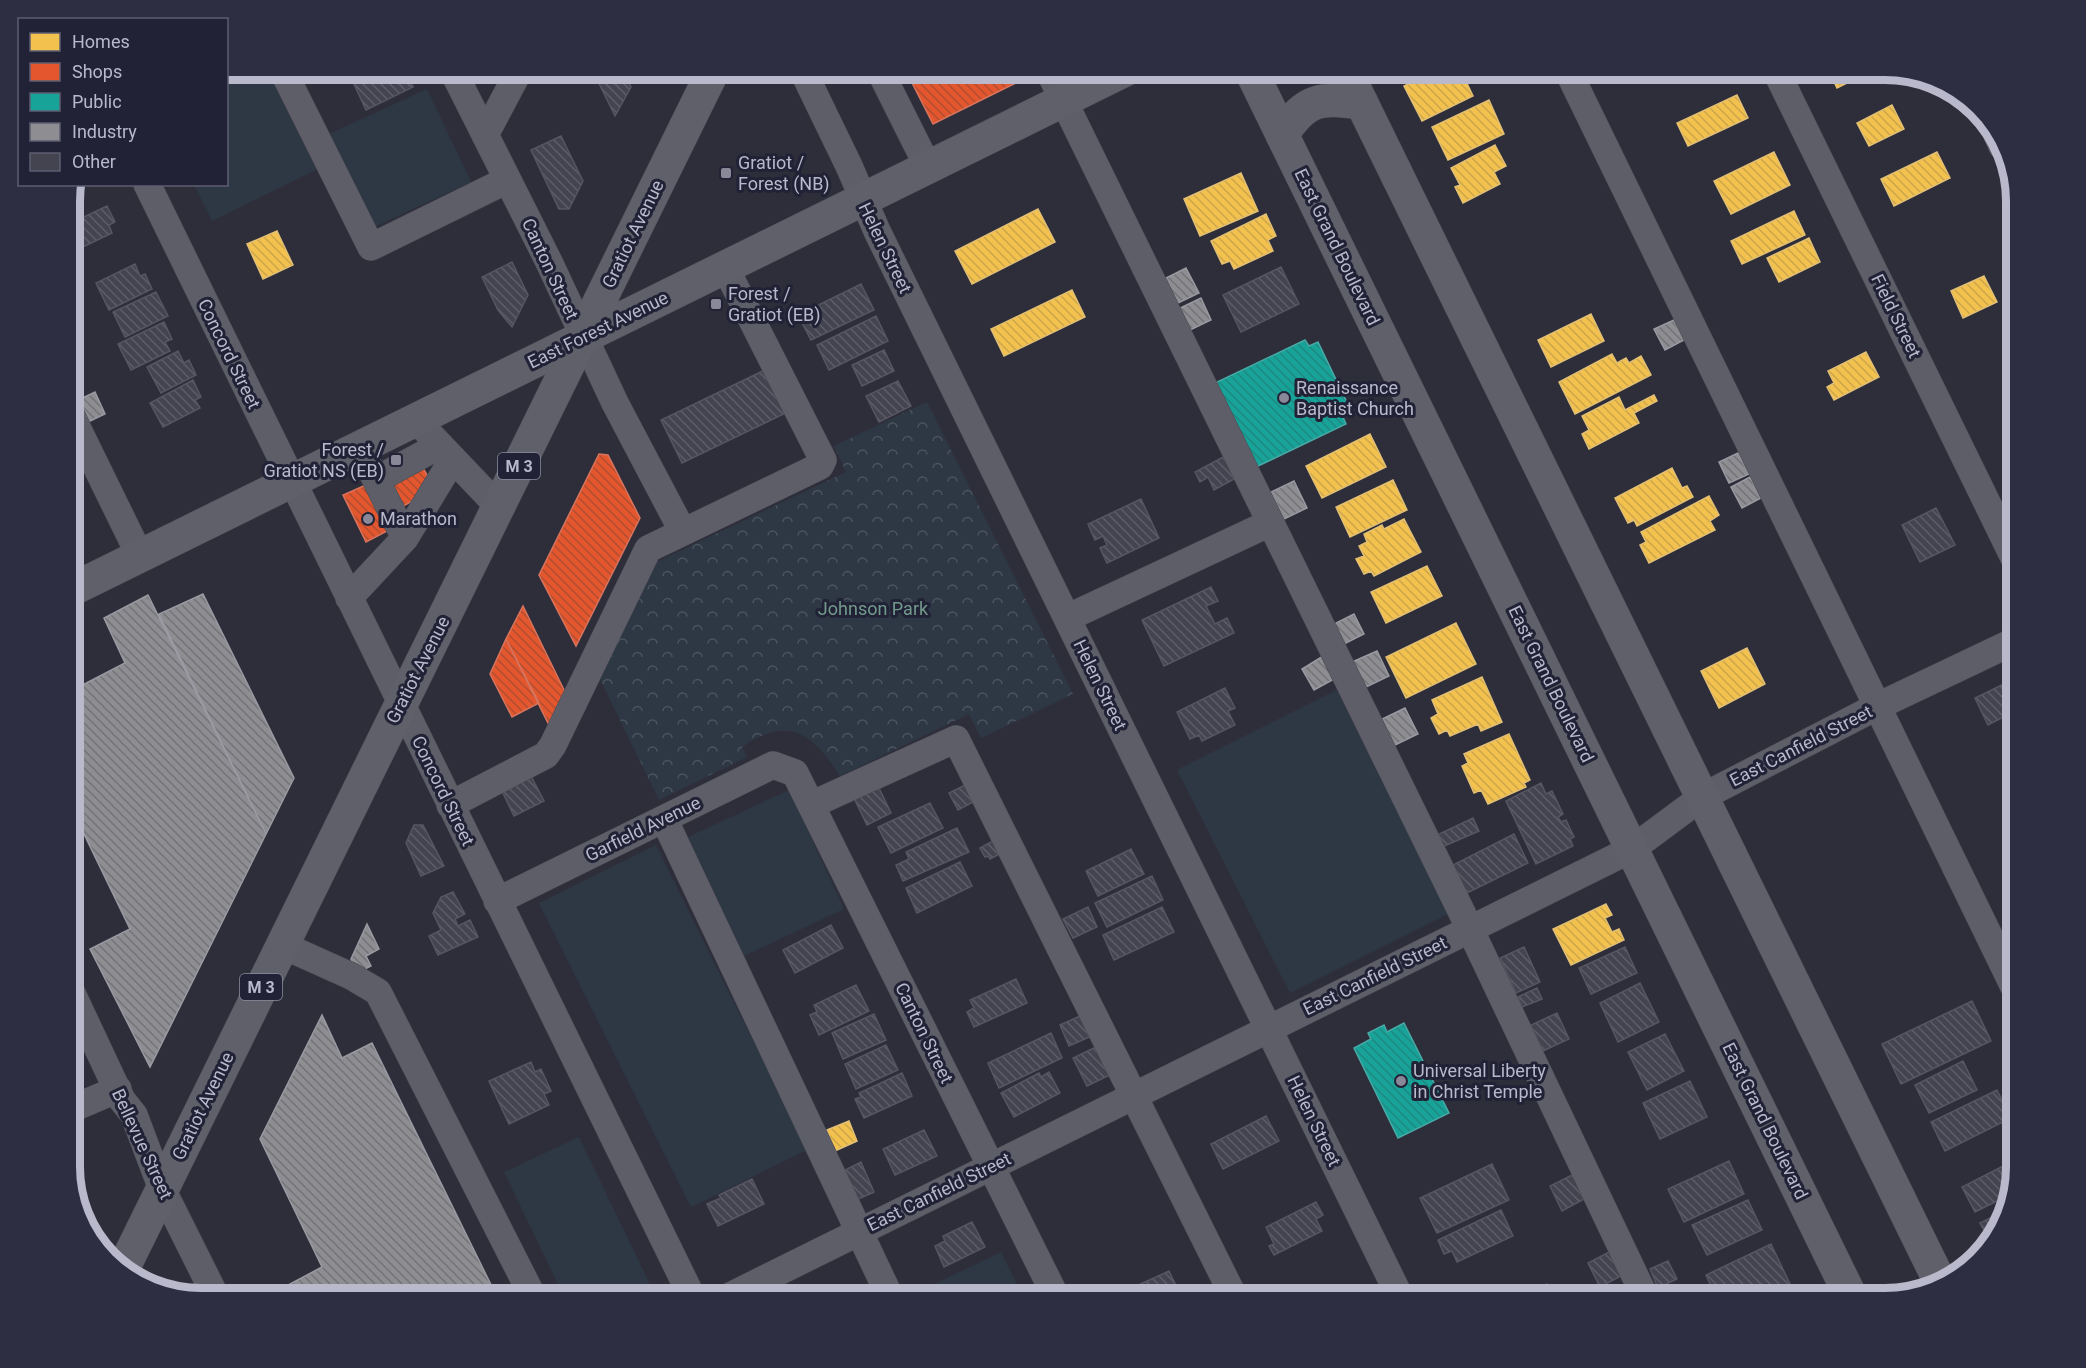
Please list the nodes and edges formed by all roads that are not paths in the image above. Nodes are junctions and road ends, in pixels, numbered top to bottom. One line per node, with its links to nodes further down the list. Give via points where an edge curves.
1 (288, 80): 18 (street, via 371,247)
2 (458, 80): 15 (street, Canton Street)
3 (514, 80): 15 (street)
4 (709, 80): 22 (main road, Gratiot Avenue / M 3)
5 (806, 80): 20 (street, Helen Street, via 849,166)
6 (884, 80): 17 (street)
7 (1053, 80): 13 (street)
8 (1106, 80): 13 (main road, East Forest Avenue)
9 (1255, 80): 16 (main road, East Grand Boulevard)
10 (1350, 80): 14 (main road)
11 (1572, 80): 40 (street)
12 (1780, 80): 33 (street, Field Street)
13 (1063, 101): 17 (main road, East Forest Avenue); 30 (street)
14 (1362, 103): 16 (main road, via 1310,103); 42 (main road)
15 (485, 135): 18 (street, Canton Street)
16 (1282, 135): 46 (main road, East Grand Boulevard)
17 (928, 167): 20 (main road, East Forest Avenue)
18 (507, 180): 22 (street, Canton Street)
19 (148, 186): 28 (street, Concord Street)
20 (861, 200): 21 (main road, East Forest Avenue); 37 (street, Helen Street)
21 (725, 267): 22 (main road, East Forest Avenue); 31 (street, via 823,460 820,466)
22 (583, 338): 23 (main road, East Forest Avenue); 29 (main road, Gratiot Avenue / M 3); 31 (street, Canton Street)
23 (416, 420): 25 (main road, East Forest Avenue); 26 (street)
24 (80, 433): 34 (street)
25 (360, 448): 27 (street); 28 (main road, East Forest Avenue)
26 (446, 452): 27 (street); 29 (street); 32 (street)
27 (376, 480): 32 (street)
28 (291, 482): 34 (main road, East Forest Avenue); 36 (street, Concord Street)
29 (499, 507): 39 (main road, Gratiot Avenue / M 3)
30 (1270, 523): 37 (street); 48 (street)
31 (683, 532): 44 (street, via 648,549 546,755)
32 (405, 538): 36 (street)
33 (2006, 542)
34 (140, 556): 35 (main road, East Forest Avenue)
35 (80, 586)
36 (350, 598): 39 (street, Concord Street)
37 (1067, 618): 52 (street, Helen Street)
38 (2006, 645): 40 (street, East Canfield Street)
39 (400, 704): 44 (street, Concord Street); 49 (main road, Gratiot Avenue / M 3)
40 (1876, 707): 42 (street, East Canfield Street); 50 (street)
41 (789, 769): 43 (street, Canton Street); 45 (street, Garfield Avenue, via 773,765)
42 (1702, 797): 46 (street, East Canfield Street); 60 (main road)
43 (811, 804): 54 (street, via 956,739); 56 (street, Canton Street)
44 (450, 805): 47 (street, Concord Street)
45 (664, 819): 47 (street, Garfield Avenue); 58 (street)
46 (1632, 849): 48 (street, East Canfield Street); 70 (main road, East Grand Boulevard)
47 (497, 901): 63 (street, Concord Street)
48 (1470, 929): 52 (street, East Canfield Street); 69 (street)
49 (282, 945): 57 (main road, Gratiot Avenue / M 3); 62 (street, via 378,992)
50 (2006, 971)
51 (80, 1010): 53 (street, Bellevue Street)
52 (1268, 1029): 54 (street, East Canfield Street); 68 (street, Helen Street)
53 (117, 1089): 55 (street); 57 (street, Bellevue Street, via 134,1115)
54 (1135, 1095): 56 (street, East Canfield Street); 67 (street)
55 (80, 1105)
56 (990, 1167): 58 (street, East Canfield Street); 66 (street, Canton Street)
57 (162, 1189): 59 (main road, Gratiot Avenue / M 3); 61 (street, Bellevue Street)
58 (857, 1233): 64 (street, East Canfield Street); 65 (street)
59 (126, 1262)
60 (1937, 1277)
61 (212, 1288)
62 (528, 1288)
63 (688, 1288)
64 (746, 1288)
65 (885, 1288)
66 (1050, 1288)
67 (1230, 1288)
68 (1396, 1288)
69 (1641, 1288)
70 (1847, 1288)

